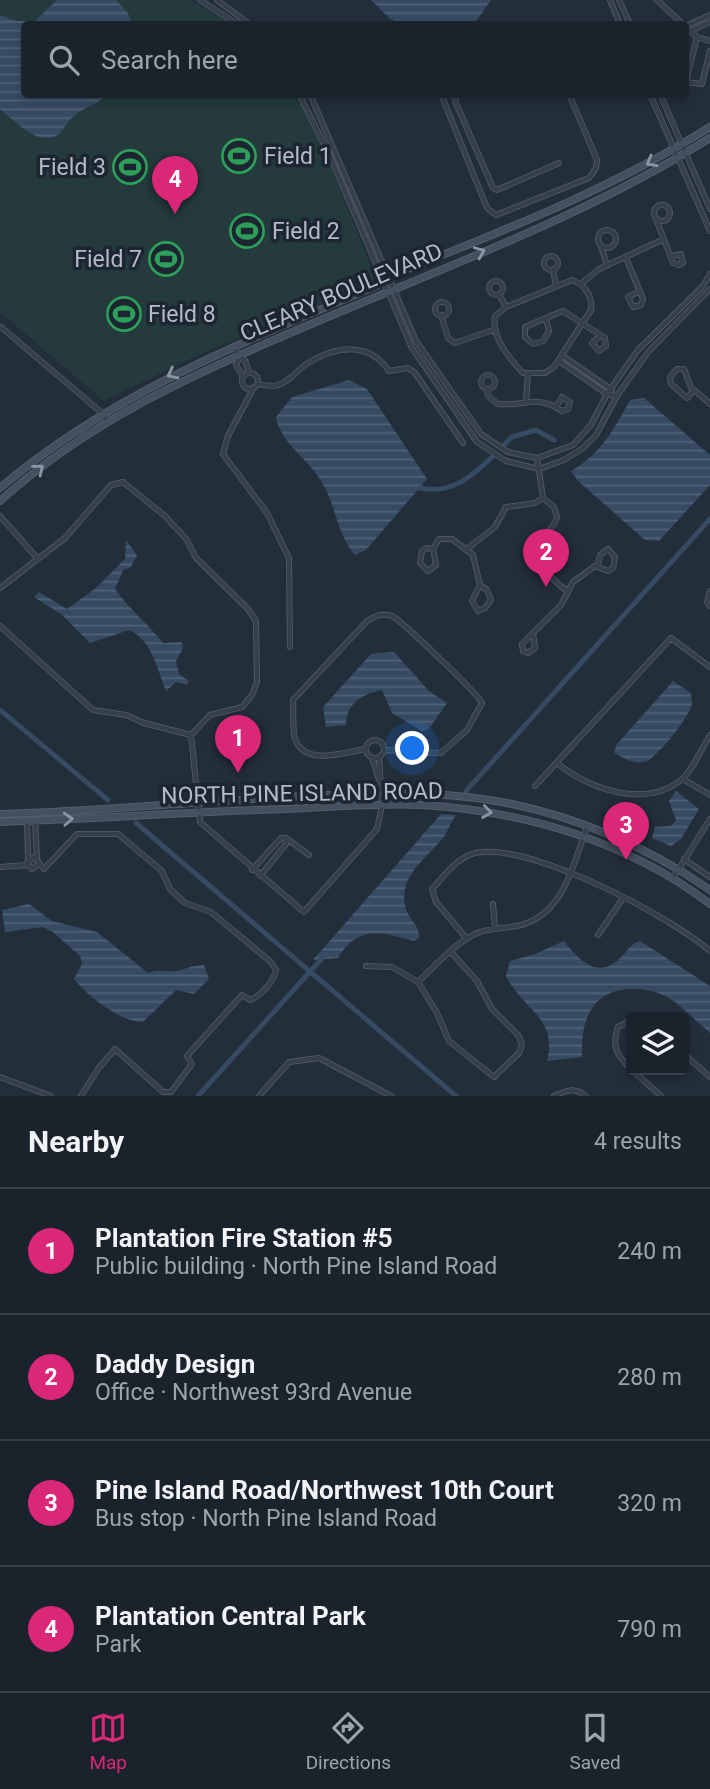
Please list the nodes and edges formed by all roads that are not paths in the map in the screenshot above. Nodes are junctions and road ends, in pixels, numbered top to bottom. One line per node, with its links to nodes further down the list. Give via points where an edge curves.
1 (200, 0): 7 (street)
2 (217, 0): 8 (street)
3 (610, 0): 9 (street)
4 (619, 0): 10 (street)
5 (657, 0): 11 (street)
6 (710, 15): 13 (street)
7 (232, 21)
8 (245, 21)
9 (619, 21)
10 (628, 21)
11 (679, 21)
12 (710, 22): 14 (street)
13 (689, 28)
14 (689, 28)
15 (689, 31): 16 (street)
16 (697, 37): 17 (street); 19 (street)
17 (710, 41)
18 (710, 51): 20 (street, via 702,84)
19 (689, 67)
20 (689, 82)
21 (301, 98): 48 (street)
22 (312, 98): 47 (street)
23 (443, 98): 34 (street)
24 (456, 98): 32 (street)
25 (571, 98): 34 (street, via 597,160 589,178 496,215 487,208)
26 (652, 98): 31 (street)
27 (662, 98): 30 (street)
28 (710, 127): 30 (street, CLEARY BOULEVARD)
29 (710, 138): 33 (street, CLEARY BOULEVARD)
30 (681, 145): 31 (street, CLEARY BOULEVARD); 33 (street)
31 (674, 149): 35 (street); 47 (street, CLEARY BOULEVARD, one-way to 47, via 565,204)
32 (476, 150): 34 (street); 36 (street, via 491,185 498,190)
33 (685, 153): 35 (street, CLEARY BOULEVARD); 37 (street)
34 (464, 155)
35 (678, 158): 39 (street); 51 (street, CLEARY BOULEVARD, one-way to 35, via 579,209)
36 (559, 163)
37 (710, 209)
38 (656, 219): 40 (street)
39 (710, 231)
40 (662, 240): 42 (street); 43 (street)
41 (601, 246): 41 (street, via 615,242 617,234 610,231 598,236); 44 (street)
42 (672, 256)
43 (626, 258): 44 (street); 54 (street)
44 (607, 265): 49 (street)
45 (552, 269): 50 (street)
46 (710, 274): 72 (street, via 645,343)
47 (390, 276): 48 (street, CLEARY BOULEVARD); 51 (street)
48 (383, 281): 53 (street); 63 (street, CLEARY BOULEVARD)
49 (582, 284): 50 (street, via 572,280); 59 (street, via 592,304)
50 (556, 286): 56 (street)
51 (394, 287): 53 (street, CLEARY BOULEVARD); 84 (street, via 416,341 481,434 508,452)
52 (710, 289): 76 (street, via 648,352)
53 (386, 291): 65 (street, CLEARY BOULEVARD); 85 (street, via 412,348 477,442 506,461)
54 (638, 292)
55 (499, 294): 56 (street)
56 (506, 307): 61 (street, via 495,316)
57 (441, 316): 61 (street, via 455,343)
58 (545, 318): 58 (street, via 549,331 543,341 533,344 525,337 525,327); 59 (street, via 563,311)
59 (584, 323): 62 (street); 64 (street)
60 (1, 327): 81 (street)
61 (493, 330): 68 (street, via 516,365)
62 (600, 336)
63 (234, 347): 65 (street); 81 (street, CLEARY BOULEVARD, one-way to 81)
64 (562, 356): 66 (street); 72 (street)
65 (238, 357): 67 (street, via 245,360); 69 (street, via 236,365); 82 (street, CLEARY BOULEVARD, via 168,387)
66 (558, 361): 68 (street, via 545,373); 75 (street)
67 (249, 373): 69 (street); 70 (street, via 256,375)
68 (528, 374): 78 (street)
69 (243, 377): 71 (street)
70 (255, 385): 71 (street); 77 (street); 83 (street, via 275,387 295,377 305,364 344,347 358,348 383,362 388,371 408,368 415,373)
71 (245, 386): 77 (street)
72 (611, 388): 75 (street); 76 (street)
73 (486, 389): 78 (street, via 498,404)
74 (694, 390): 74 (street, via 684,369 670,377 671,384 687,398); 79 (street)
75 (607, 394): 76 (street); 84 (street, via 580,439 555,454)
76 (617, 396): 85 (street, via 596,435 583,448)
77 (246, 399): 101 (street, via 223,454 267,513 289,558)
78 (526, 400): 80 (street)
79 (709, 401)
80 (557, 405)
81 (102, 413): 82 (street); 86 (street, CLEARY BOULEVARD)
82 (107, 421): 88 (street, CLEARY BOULEVARD, one-way to 82)
83 (463, 443)
84 (537, 458): 85 (street)
85 (539, 469): 87 (street)
86 (0, 488)
87 (543, 498): 91 (street, via 506,507 495,527); 96 (street, via 554,507 557,517 542,542 543,562 551,578)
88 (0, 501)
89 (0, 516): 92 (street)
90 (433, 548): 90 (street, via 420,556 428,571 436,565); 91 (street, via 445,537)
91 (468, 548): 94 (street, via 477,564)
92 (38, 559): 95 (street); 103 (street, via 74,529 111,485 128,484 165,516 196,558 248,608 256,621 257,682 252,695 242,707 210,715)
93 (598, 566): 93 (street, via 600,555 608,549 615,564 608,571); 96 (street)
94 (480, 585): 94 (street, via 472,601 478,611 491,600)
95 (0, 588)
96 (566, 590): 100 (street, via 561,605)
97 (710, 591): 98 (street)
98 (709, 604)
99 (0, 626): 103 (street, via 93,710)
100 (533, 633)
101 (290, 648)
102 (710, 667): 109 (street, via 671,638)
103 (191, 735): 115 (street)
104 (710, 735): 111 (street)
105 (366, 749): 106 (street, via 367,743 376,739); 106 (street, via 321,756 303,750 295,740 293,700 367,621 379,614 408,628 482,703 467,730 441,752); 107 (street)
106 (385, 750): 108 (street)
107 (372, 757): 108 (street); 110 (street)
108 (380, 757): 110 (street)
109 (557, 763): 111 (street, via 576,777 628,795 646,795); 112 (street)
110 (379, 779): 113 (street)
111 (683, 779): 114 (street)
112 (535, 786)
113 (381, 793): 115 (street, NORTH PINE ISLAND ROAD); 116 (street); 124 (street, NORTH PINE ISLAND ROAD, via 427,793 506,803)
114 (710, 795)
115 (198, 800): 117 (street); 118 (street, NORTH PINE ISLAND ROAD)
116 (382, 805): 117 (street, NORTH PINE ISLAND ROAD); 125 (street, NORTH PINE ISLAND ROAD, one-way to 125, via 506,814); 135 (street, via 377,829 304,912)
117 (199, 811): 122 (street, NORTH PINE ISLAND ROAD, one-way to 117); 133 (street, via 206,830)
118 (31, 813): 119 (street, NORTH PINE ISLAND ROAD); 121 (street); 122 (street)
119 (0, 814)
120 (710, 819): 128 (street)
121 (26, 821): 122 (street, NORTH PINE ISLAND ROAD); 123 (street, NORTH PINE ISLAND ROAD); 130 (street)
122 (36, 821): 129 (street)
123 (0, 822)
124 (587, 826): 125 (street); 132 (street, NORTH PINE ISLAND ROAD)
125 (583, 837): 134 (street); 137 (street, NORTH PINE ISLAND ROAD)
126 (286, 838): 127 (street); 133 (street); 135 (street)
127 (309, 855)
128 (684, 859): 132 (street); 136 (street)
129 (38, 861): 130 (street); 130 (street, via 34,869); 156 (street, via 44,869 78,834 118,834 162,871 170,889 185,903 211,912 275,967 274,978 255,998 242,995 187,1056 191,1069 171,1091 159,1088 115,1049)
130 (27, 862): 131 (street)
131 (0, 867)
132 (679, 868): 137 (street); 138 (street, NORTH PINE ISLAND ROAD)
133 (252, 870): 135 (street)
134 (570, 873): 139 (street); 142 (street, via 556,901 542,915 528,923); 144 (street, via 483,851 460,859 431,895)
135 (260, 876)
136 (710, 877)
137 (673, 878): 141 (street, NORTH PINE ISLAND ROAD)
138 (710, 890)
139 (623, 898): 143 (street); 145 (street, via 649,909)
140 (493, 904): 142 (street)
141 (710, 904)
142 (495, 928): 144 (street)
143 (598, 935)
144 (467, 939): 146 (street)
145 (710, 951)
146 (451, 952): 148 (street); 148 (street, via 522,1045 519,1054 494,1077 449,1041)
147 (366, 966): 148 (street, via 391,967)
148 (418, 982)
149 (626, 1023): 151 (street, via 613,1038 614,1048)
150 (689, 1058): 154 (street)
151 (626, 1062)
152 (638, 1075): 161 (street)
153 (0, 1077): 155 (street)
154 (710, 1077)
155 (51, 1096)
156 (81, 1096)
157 (259, 1096): 158 (street, via 289,1062 302,1058 335,1064)
158 (391, 1096)
159 (554, 1096): 160 (street, via 566,1090 580,1090)
160 (586, 1096)
161 (661, 1096)

